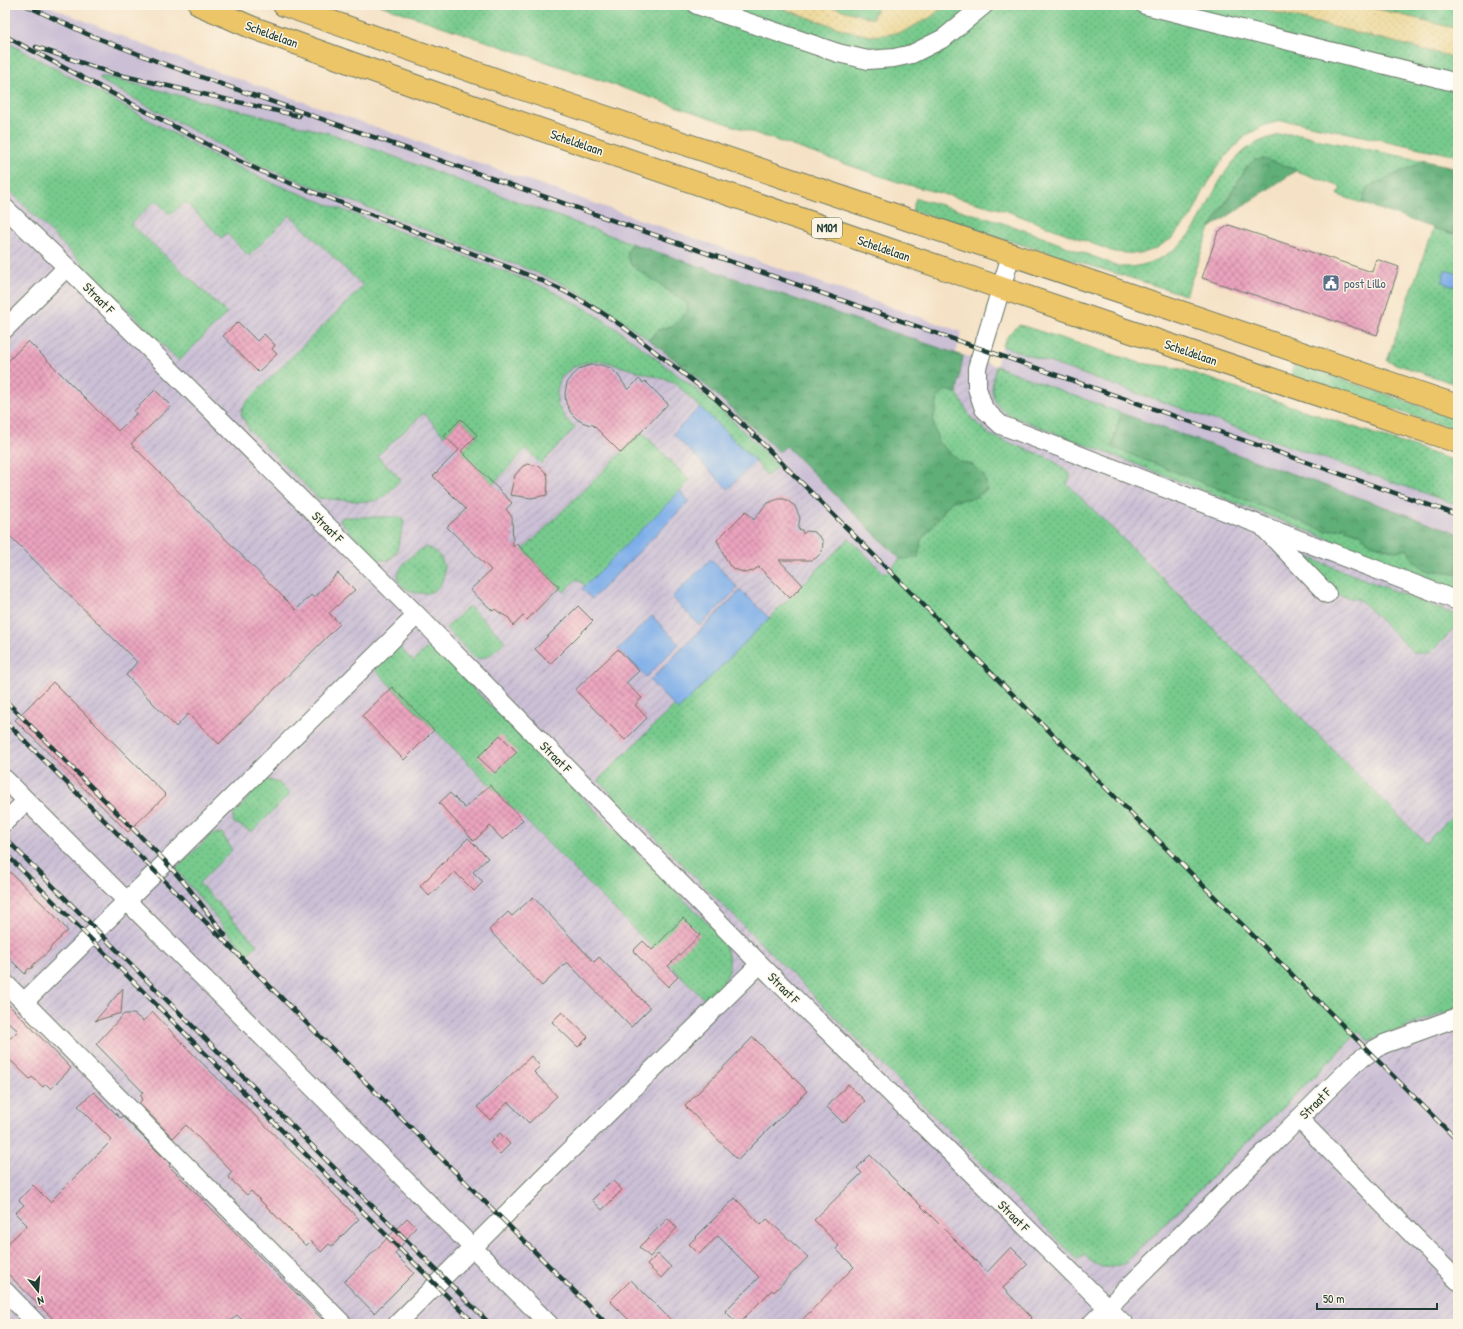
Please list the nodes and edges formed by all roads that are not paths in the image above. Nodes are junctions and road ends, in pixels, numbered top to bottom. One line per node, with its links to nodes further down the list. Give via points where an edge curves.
1 (200, 5): 10 (main road, Scheldelaan / N101, via 251,27 448,98)
2 (284, 5): 8 (main road, N101)
3 (697, 5): 4 (street, via 838,53 868,60 912,54 944,38)
4 (984, 5)
5 (1145, 5): 6 (street)
6 (1458, 83)
7 (5, 208): 9 (street, Straat F)
8 (1011, 255): 10 (street); 12 (main road, N101)
9 (67, 267): 11 (street); 17 (street, Straat F)
10 (1000, 288): 13 (main road, Scheldelaan / N101); 14 (street, via 977,368 977,388 984,409 1001,425)
11 (5, 329)
12 (1458, 406)
13 (1458, 442)
14 (1260, 525): 15 (street); 16 (street)
15 (1327, 594)
16 (1458, 601)
17 (417, 615): 21 (street); 22 (street, Straat F)
18 (5, 779): 19 (street)
19 (26, 801): 20 (street); 21 (street)
20 (5, 822)
21 (127, 901): 24 (street); 27 (street)
22 (760, 964): 27 (street); 30 (street, Straat F)
23 (5, 983): 24 (street)
24 (24, 1002): 32 (street)
25 (1458, 1017): 26 (street, Straat F, via 1375,1049 1356,1062)
26 (1299, 1119): 28 (street); 30 (street, Straat F)
27 (474, 1248): 33 (street); 34 (street)
28 (1458, 1281)
29 (5, 1291): 31 (street)
30 (1108, 1307): 35 (street); 36 (street, Straat F)
31 (37, 1324)
32 (343, 1324)
33 (397, 1324)
34 (549, 1324)
35 (1091, 1324)
36 (1124, 1324)

